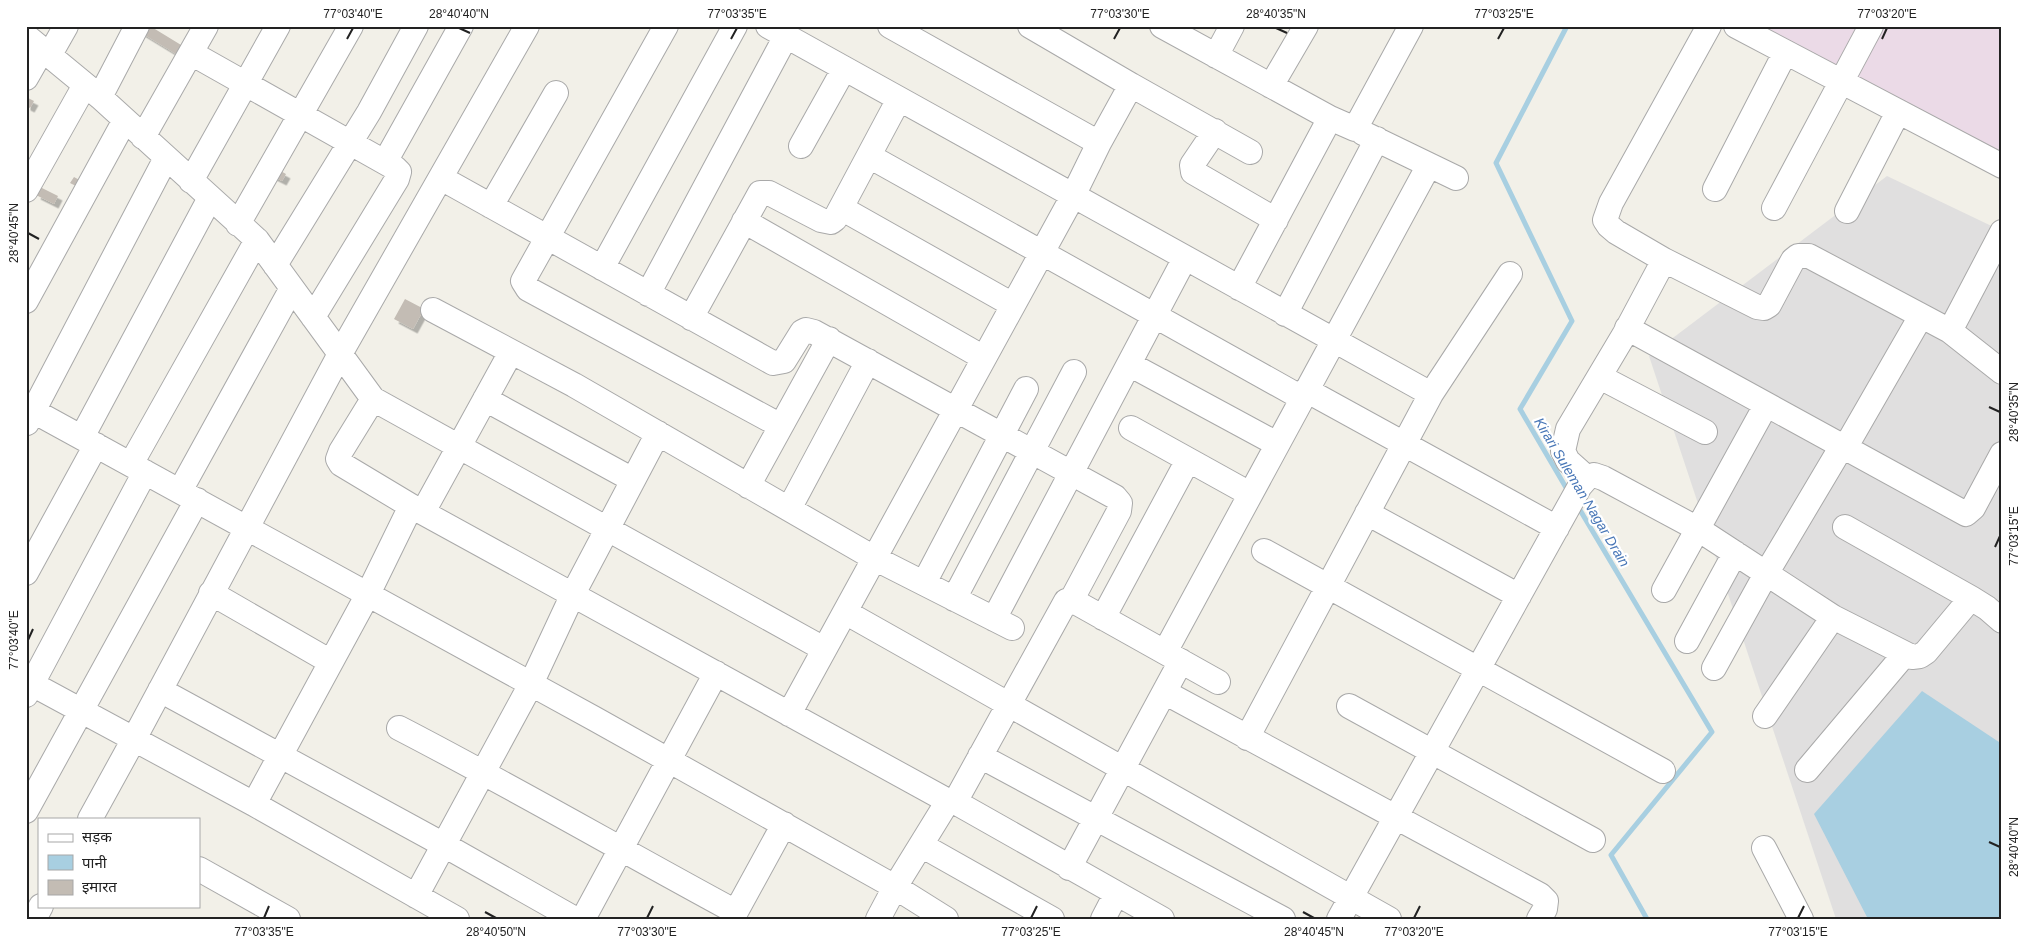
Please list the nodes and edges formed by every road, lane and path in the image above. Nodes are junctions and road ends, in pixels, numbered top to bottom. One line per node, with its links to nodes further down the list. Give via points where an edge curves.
1 (66, 26): 22 (street)
2 (137, 26): 32 (street)
3 (206, 26): 23 (street)
4 (278, 26): 29 (street)
5 (350, 26): 36 (street)
6 (416, 26): 43 (street)
7 (461, 26): 49 (street)
8 (527, 26): 52 (street)
9 (666, 26): 67 (street)
10 (735, 26): 73 (street)
11 (890, 26): 44 (street)
12 (1030, 26): 30 (street)
13 (1162, 26): 25 (street)
14 (1232, 26): 25 (street)
15 (1306, 26): 31 (street)
16 (1411, 26): 39 (street)
17 (1709, 26): 71 (street, via 1605,220 1616,232)
18 (1736, 26): 21 (street)
19 (1871, 26): 28 (street)
20 (777, 31): 26 (street); 77 (street)
21 (1760, 32): 24 (street)
22 (39, 47): 27 (street); 32 (street)
23 (191, 53): 29 (street); 41 (street)
24 (1785, 53): 28 (street); 55 (street)
25 (1216, 56): 31 (street)
26 (844, 69): 34 (street); 45 (street)
27 (26, 78)
28 (1841, 82): 35 (street); 61 (street)
29 (246, 84): 36 (street); 54 (street)
30 (1130, 85): 40 (street); 44 (street)
31 (1271, 86): 37 (street)
32 (92, 91): 38 (street); 56 (street)
33 (556, 93): 59 (street)
34 (899, 99): 47 (street); 57 (street)
35 (1898, 112): 51 (street); 62 (street)
36 (300, 115): 43 (street); 65 (street)
37 (1330, 118): 39 (street); 63 (street)
38 (125, 120): 41 (street); 78 (street)
39 (1355, 129): 42 (street)
40 (1215, 131): 46 (street); 63 (street, via 1192,165 1193,172)
41 (143, 137): 48 (street)
42 (1377, 139): 50 (street); 81 (street)
43 (350, 143): 49 (street); 72 (street)
44 (1099, 143): 57 (street)
45 (801, 146)
46 (1250, 152)
47 (869, 156): 60 (street); 69 (street)
48 (166, 158): 54 (street); 105 (street)
49 (385, 162): 83 (street, via 399,172 397,179)
50 (1429, 164): 53 (street); 89 (street)
51 (2002, 166)
52 (441, 178): 59 (street); 91 (street)
53 (1456, 178)
54 (191, 181): 58 (street)
55 (1715, 189)
56 (26, 190)
57 (1073, 196): 69 (street); 70 (street)
58 (210, 198): 65 (street); 111 (street)
59 (491, 206): 67 (street)
60 (841, 208): 64 (street, via 836,219 827,222 764,192 757,196); 79 (street)
61 (1774, 208)
62 (1847, 211)
63 (1276, 220): 76 (street)
64 (744, 222): 85 (street); 92 (street)
65 (238, 224): 68 (street)
66 (2002, 232): 87 (street)
67 (546, 238): 73 (street); 106 (street, via 523,281 528,289)
68 (256, 240): 72 (street); 119 (street)
69 (1042, 253): 79 (street); 84 (street)
70 (1185, 258): 76 (street); 84 (street)
71 (1664, 260): 82 (street, via 1764,308 1774,298 1793,260 1798,256 1809,256); 86 (street)
72 (275, 265): 75 (street)
73 (602, 268): 77 (street)
74 (1510, 274): 100 (street)
75 (292, 288): 83 (street); 125 (street)
76 (1239, 288): 81 (street)
77 (648, 294): 85 (street)
78 (26, 301)
79 (1013, 305): 92 (street)
80 (433, 310): 90 (street)
81 (1285, 314): 89 (street)
82 (1921, 316): 87 (street); 115 (street)
83 (313, 317): 91 (street)
84 (1154, 317): 94 (street); 99 (street)
85 (691, 318): 88 (street, via 773,363 784,361 806,330)
86 (1628, 328): 97 (street); 103 (street)
87 (1950, 331): 96 (street)
88 (829, 339): 93 (street); 106 (street)
89 (1333, 340): 99 (street); 100 (street)
90 (511, 352): 102 (street); 109 (street)
91 (340, 354): 101 (street); 130 (street)
92 (984, 358): 104 (street)
93 (868, 361): 104 (street); 127 (street)
94 (1129, 364): 112 (street); 120 (street)
95 (1074, 372): 116 (street)
96 (2002, 372)
97 (1600, 377): 108 (street); 122 (street, via 1568,429 1564,443 1563,451 1568,461)
98 (1026, 390): 110 (street)
99 (1304, 394): 112 (street); 113 (street)
100 (1431, 394): 113 (street)
101 (373, 399): 114 (street); 126 (street, via 338,459 341,464)
102 (485, 399): 114 (street); 121 (street)
103 (1766, 405): 115 (street); 133 (street)
104 (955, 410): 110 (street); 136 (street)
105 (29, 414): 111 (street)
106 (781, 426): 123 (street)
107 (1131, 428): 118 (street)
108 (1705, 432)
109 (658, 433): 121 (street); 123 (street)
110 (1002, 436): 116 (street); 139 (street)
111 (89, 441): 119 (street); 137 (street)
112 (1277, 444): 124 (street)
113 (1404, 444): 128 (street); 129 (street)
114 (459, 447): 126 (street); 132 (street)
115 (1843, 447): 117 (street, via 1966,514 1973,508); 138 (street)
116 (1031, 452): 120 (street); 147 (street)
117 (2002, 454)
118 (1188, 460): 124 (street); 151 (street)
119 (138, 468): 125 (street); 163 (street)
120 (1071, 474): 147 (street, via 1003,624); 148 (street, via 1115,497 1120,503 1119,512)
121 (633, 480): 132 (street)
122 (1584, 482): 129 (street); 133 (street, via 1594,475 1603,478)
123 (748, 486): 127 (street)
124 (1250, 494): 156 (street)
125 (188, 496): 130 (street); 168 (street)
126 (417, 509): 143 (street); 144 (street)
127 (788, 509): 136 (street)
128 (1367, 513): 140 (street); 145 (street)
129 (1560, 522): 145 (street)
130 (246, 527): 142 (street); 143 (street)
131 (1845, 527): 146 (street)
132 (607, 529): 144 (street); 154 (street)
133 (1698, 529): 135 (street); 141 (street)
134 (1264, 551): 140 (street)
135 (1735, 553): 138 (street); 153 (street)
136 (874, 558): 139 (street); 149 (street)
137 (26, 573)
138 (1766, 574): 150 (street); 158 (street)
139 (924, 583): 147 (street)
140 (1328, 587): 159 (street); 172 (street)
141 (1664, 590)
142 (212, 593): 157 (street); 164 (street)
143 (368, 594): 157 (street); 162 (street)
144 (573, 594): 160 (street); 162 (street)
145 (1519, 596): 159 (street)
146 (1971, 598): 152 (street); 155 (street, via 1926,652 1920,656)
147 (954, 599)
148 (1071, 600): 151 (street); 166 (street, via 1062,604)
149 (845, 612): 154 (street); 166 (street)
150 (1833, 617): 155 (street); 170 (street)
151 (1103, 618): 156 (street)
152 (2002, 621)
153 (1687, 641)
154 (824, 650): 169 (street)
155 (1904, 655): 179 (street)
156 (1173, 657): 161 (street); 165 (street)
157 (331, 662): 176 (street)
158 (1714, 668)
159 (1478, 669): 174 (street); 181 (street)
160 (716, 673): 169 (street); 177 (street)
161 (1218, 682)
162 (531, 684): 177 (street); 180 (street)
163 (29, 689): 168 (street)
164 (160, 690): 173 (street); 176 (street)
165 (1166, 693): 172 (street); 178 (street)
166 (1009, 703): 175 (street); 178 (street)
167 (1349, 706): 174 (street)
168 (81, 712): 173 (street); 184 (street)
169 (789, 714): 182 (street)
170 (1765, 716)
171 (399, 728): 180 (street)
172 (1247, 738): 186 (street)
173 (134, 739): 183 (street); 185 (street)
174 (1432, 751): 186 (street); 189 (street)
175 (980, 756): 182 (street); 187 (street)
176 (280, 757): 183 (street); 190 (street)
177 (668, 760): 188 (street); 193 (street)
178 (1125, 768): 187 (street); 199 (street)
179 (1807, 770)
180 (484, 771): 190 (street); 193 (street)
181 (1663, 771)
182 (951, 802): 191 (street); 194 (street)
183 (254, 804): 198 (street)
184 (26, 811)
185 (98, 816)
186 (1394, 818): 199 (street); 213 (street, via 1540,895 1546,901)
187 (1097, 819): 194 (street); 210 (street)
188 (784, 824): 196 (street); 200 (street)
189 (1593, 840)
190 (444, 844): 198 (street); 203 (street)
191 (921, 845): 196 (street); 207 (street)
192 (1764, 848): 214 (street)
193 (620, 850): 200 (street); 204 (street)
194 (1070, 868): 197 (street)
195 (200, 870): 201 (street)
196 (895, 887): 205 (street); 206 (street)
197 (1116, 894): 208 (street); 209 (street)
198 (416, 896): 202 (street)
199 (1352, 898): 211 (street); 212 (street)
200 (734, 915)
201 (288, 919)
202 (457, 919)
203 (576, 919)
204 (583, 919)
205 (878, 919)
206 (946, 919)
207 (1052, 919)
208 (1103, 919)
209 (1162, 919)
210 (1283, 919)
211 (1339, 919)
212 (1389, 919)
213 (1539, 919)
214 (1802, 919)

